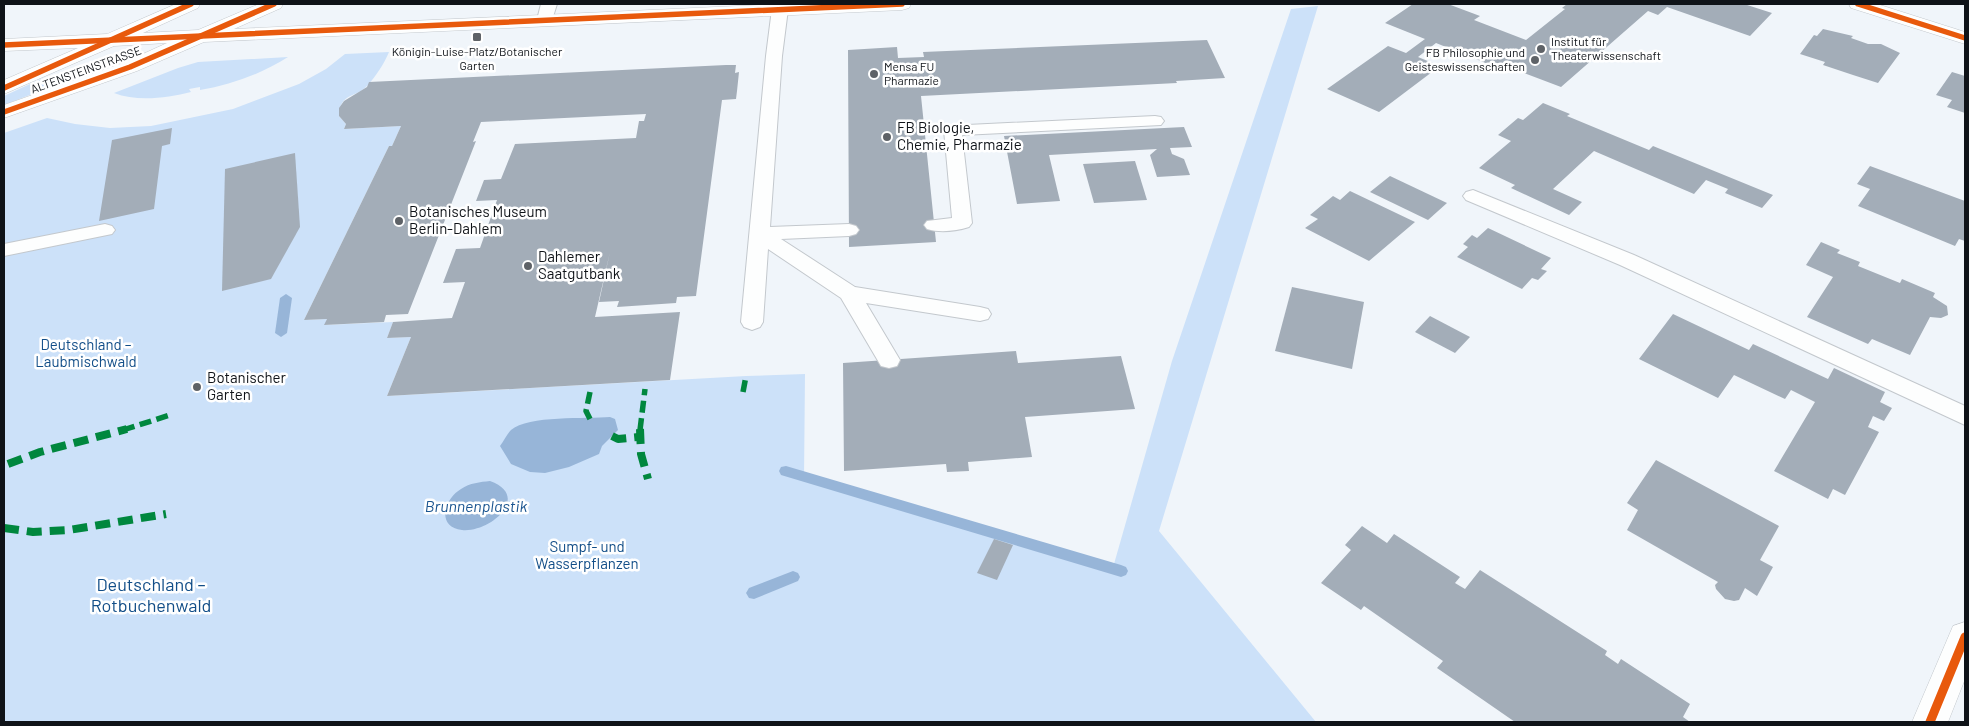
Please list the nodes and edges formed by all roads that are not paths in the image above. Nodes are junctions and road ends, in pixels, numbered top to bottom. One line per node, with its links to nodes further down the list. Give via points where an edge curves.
1 (191, 4): 10 (main road, ALTENSTEINSTRASSE)
2 (274, 4): 8 (main road, ALTENSTEINSTRASSE)
3 (873, 4): 4 (main road); 6 (main road)
4 (902, 4)
5 (1858, 4): 9 (main road)
6 (780, 9): 7 (main road); 19 (lane)
7 (547, 12): 8 (main road)
8 (203, 35): 10 (main road); 13 (main road, ALTENSTEINSTRASSE, via 130,67)
9 (1965, 38)
10 (109, 40): 11 (main road); 12 (main road, ALTENSTEINSTRASSE)
11 (4, 45)
12 (4, 88)
13 (4, 112)
14 (1156, 121): 16 (lane, via 953,130 962,224)
15 (1473, 196): 25 (lane, via 1627,260)
16 (934, 225)
17 (105, 230): 20 (lane)
18 (850, 230): 19 (lane)
19 (759, 234): 21 (lane); 23 (lane)
20 (4, 250)
21 (849, 293): 22 (lane); 24 (lane)
22 (980, 314)
23 (752, 322)
24 (889, 360)
25 (1965, 416)
26 (1965, 637): 27 (main road)
27 (1930, 722)

